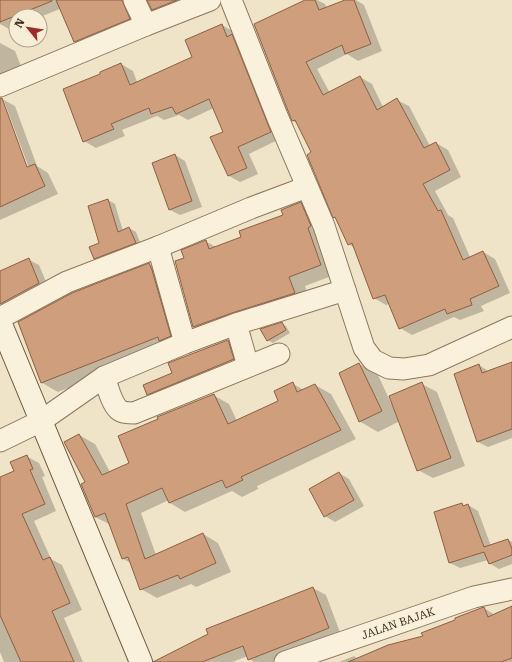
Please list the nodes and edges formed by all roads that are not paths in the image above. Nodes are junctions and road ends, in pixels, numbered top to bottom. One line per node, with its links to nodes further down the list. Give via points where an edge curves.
1 (134, 0): 4 (street)
2 (210, 0): 4 (street)
3 (231, 0): 6 (street)
4 (146, 25): 5 (street)
5 (0, 86)
6 (307, 186): 7 (street); 8 (street, via 324,226)
7 (158, 247): 9 (street, via 67,282); 13 (street)
8 (345, 290): 11 (street); 12 (street, via 364,348 373,360 389,368 404,369 429,365)
9 (0, 318)
10 (0, 322): 17 (street)
11 (236, 324): 13 (street); 15 (street)
12 (512, 327)
13 (185, 343): 16 (street)
14 (279, 354): 15 (street)
15 (248, 366): 16 (street, via 134,413 118,409)
16 (104, 377): 17 (street)
17 (41, 421): 18 (street); 20 (street)
18 (0, 440)
19 (512, 589): 21 (street, JALAN BAJAK, via 474,597)
20 (141, 662)
21 (285, 662)

